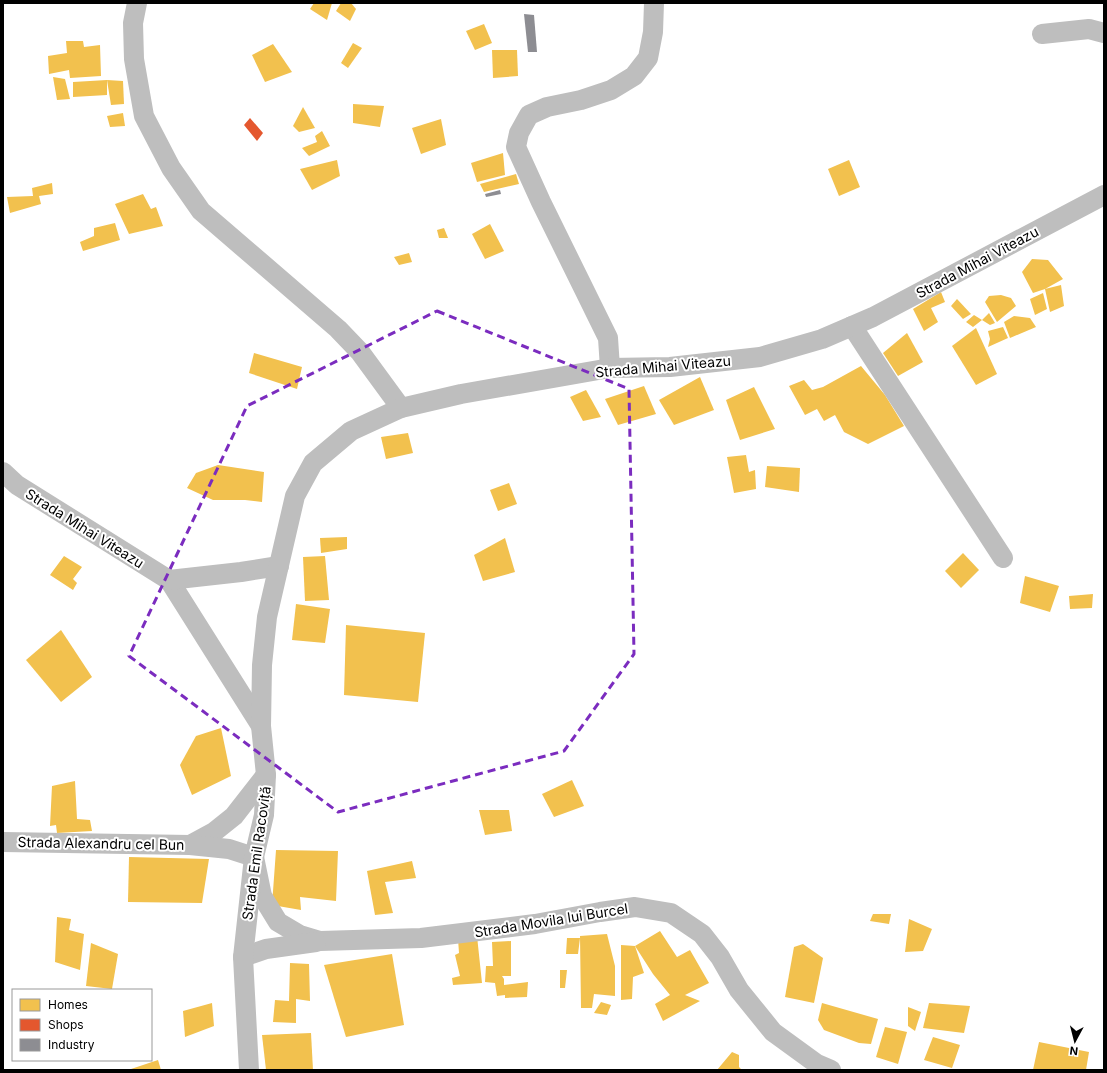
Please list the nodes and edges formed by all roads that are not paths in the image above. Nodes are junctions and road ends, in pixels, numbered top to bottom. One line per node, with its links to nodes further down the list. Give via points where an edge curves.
1 (137, 3): 8 (street, via 133,23 134,59 144,116 171,168 201,211 338,329 360,352)
2 (654, 3): 7 (street, via 653,32 648,58 634,76 611,90 547,107 529,115 519,132 516,146 608,338)
3 (1104, 33): 4 (street, via 1089,30)
4 (1042, 34)
5 (1104, 195): 6 (street, Strada Mihai Viteazu)
6 (852, 326): 7 (street, Strada Mihai Viteazu, via 822,339 760,357 670,367); 10 (street)
7 (610, 368): 8 (street, Strada Mihai Viteazu, via 461,394)
8 (401, 408): 11 (street, Strada Mihai Viteazu, via 351,431 314,463 295,496)
9 (3, 472): 12 (street, Strada Mihai Viteazu, via 17,485)
10 (1003, 558)
11 (279, 566): 12 (street); 13 (street, Strada Emil Racoviță, via 267,617 262,665)
12 (168, 580): 13 (street)
13 (261, 726): 14 (street, Strada Emil Racoviță)
14 (266, 775): 16 (street, Strada Alexandru cel Bun, via 234,816 214,832); 17 (street, Strada Emil Racoviță, via 264,815)
15 (3, 842): 16 (street, Strada Alexandru cel Bun)
16 (190, 845): 17 (street, via 229,849)
17 (254, 857): 18 (street, Strada Movila lui Burcel, via 262,896 278,922 300,935); 19 (street, Strada Emil Racoviță)
18 (320, 941): 19 (street, via 266,949); 21 (street, Strada Movila lui Burcel, via 421,938 535,924 635,907 671,913 702,934 720,957 739,990 773,1032 817,1064)
19 (243, 957): 20 (street, Strada Emil Racoviță)
20 (248, 1070)
21 (831, 1070)

